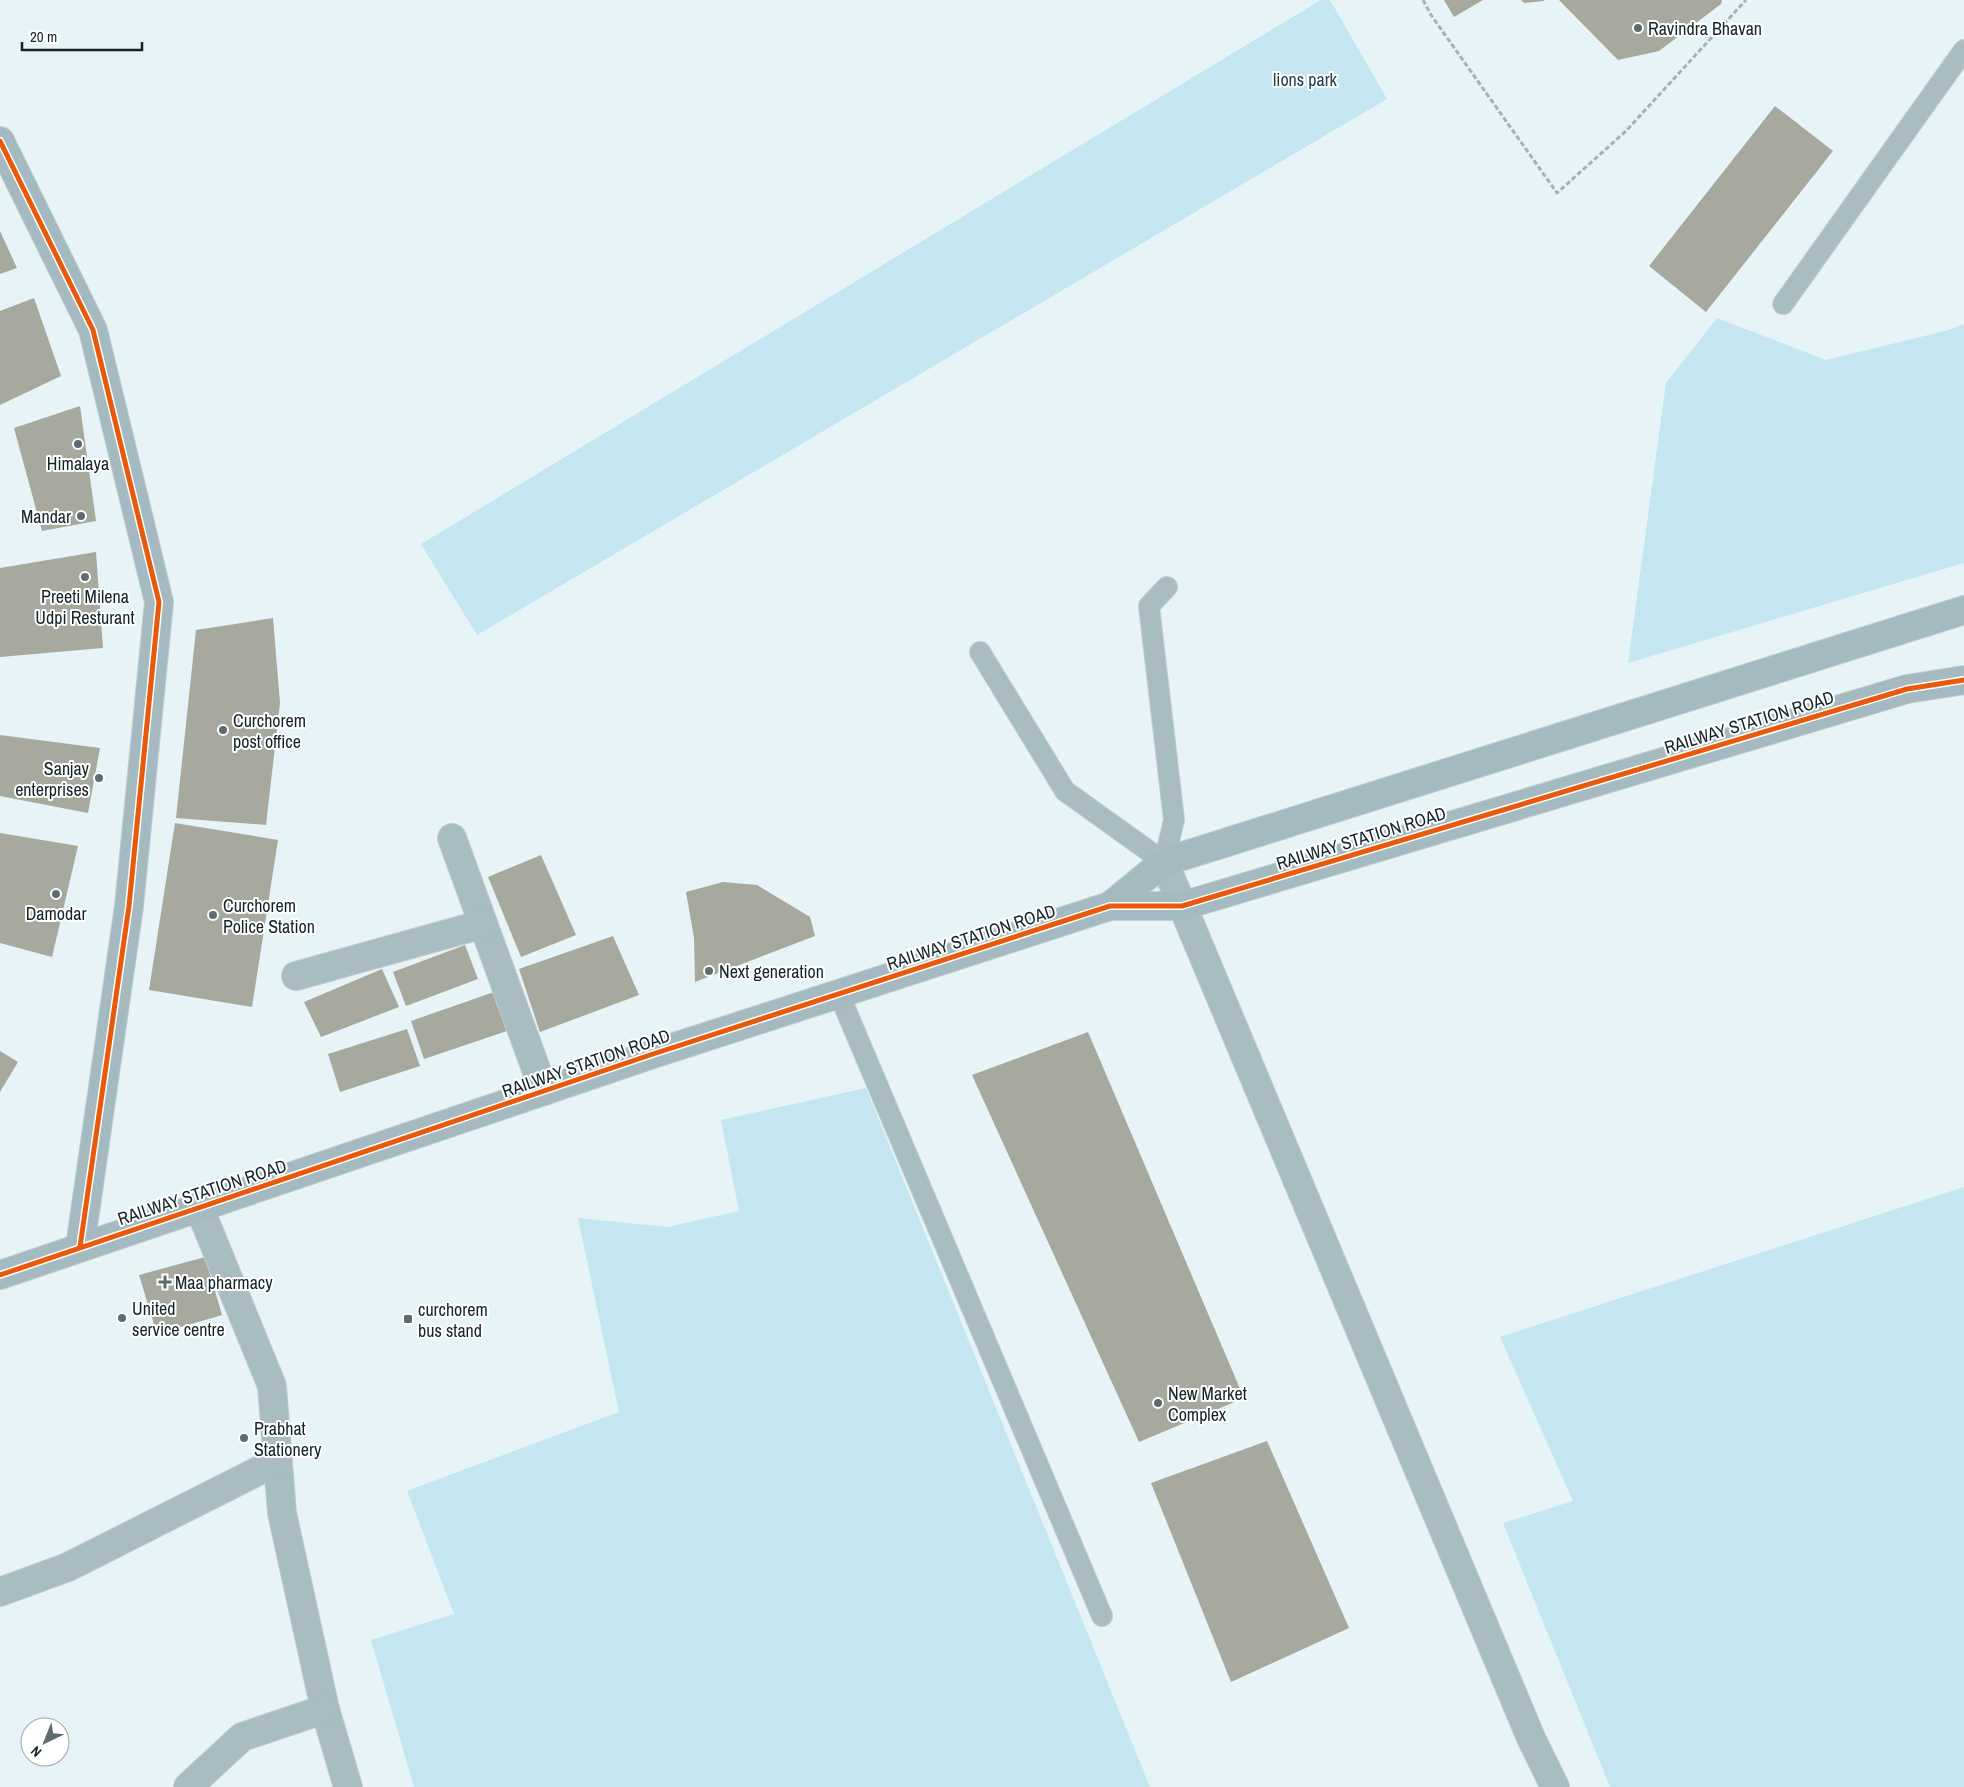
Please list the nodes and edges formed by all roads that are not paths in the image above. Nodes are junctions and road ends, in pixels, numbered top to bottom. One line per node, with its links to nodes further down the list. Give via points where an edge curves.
1 (1964, 50): 3 (lane)
2 (0, 140): 17 (street, via 93,330 159,602 129,906)
3 (1783, 304)
4 (1167, 587): 9 (lane, via 1150,606 1174,820)
5 (1964, 610): 9 (street)
6 (980, 652): 9 (lane, via 1065,791)
7 (1964, 680): 11 (street, RAILWAY STATION ROAD, via 1907,689)
8 (452, 838): 12 (street)
9 (1164, 862): 10 (street); 11 (street)
10 (1110, 906): 11 (street, RAILWAY STATION ROAD); 14 (street, RAILWAY STATION ROAD)
11 (1182, 906): 25 (street, via 1523,1720)
12 (484, 924): 13 (street); 15 (street)
13 (296, 976)
14 (840, 994): 15 (street, RAILWAY STATION ROAD); 21 (lane)
15 (544, 1091): 16 (street, RAILWAY STATION ROAD)
16 (199, 1207): 17 (street, RAILWAY STATION ROAD); 19 (street, via 272,1386)
17 (80, 1247): 18 (street, RAILWAY STATION ROAD)
18 (0, 1275)
19 (278, 1460): 20 (street, via 68,1567); 22 (street, via 282,1513)
20 (0, 1592)
21 (1102, 1616)
22 (325, 1709): 23 (street, via 242,1737); 24 (street)
23 (188, 1787)
24 (348, 1787)
25 (1555, 1787)

